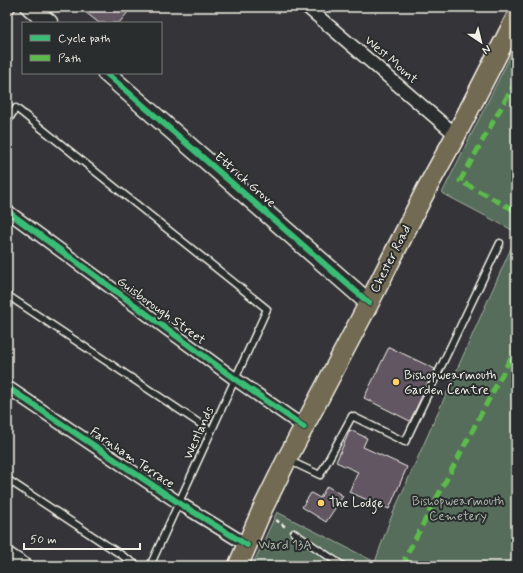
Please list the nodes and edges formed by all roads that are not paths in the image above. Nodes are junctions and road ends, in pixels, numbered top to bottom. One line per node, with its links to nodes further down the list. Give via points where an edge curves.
1 (30, 7): 4 (street)
2 (307, 7): 7 (street, West Mount)
3 (516, 18): 7 (main road, Chester Road)
4 (48, 22)
5 (107, 74): 11 (street, Ettrick Grove)
6 (7, 122): 12 (lane, Westlands, via 16,108 267,309)
7 (456, 135): 11 (main road, Chester Road)
8 (7, 211): 12 (street, Guisborough Street)
9 (500, 243): 16 (lane, via 405,442 352,416 320,474)
10 (7, 295): 15 (lane)
11 (369, 303): 14 (main road, Chester Road)
12 (235, 378): 14 (street, Guisborough Street); 15 (lane, Westlands)
13 (7, 387): 18 (street, Farnham Terrace)
14 (304, 427): 16 (main road, Chester Road)
15 (211, 431): 18 (lane, Westlands)
16 (287, 459): 20 (main road, Chester Road)
17 (7, 480): 23 (lane)
18 (179, 502): 20 (street, Farnham Terrace); 24 (lane, Westlands)
19 (294, 533): 26 (lane)
20 (247, 545): 25 (main road, Chester Road)
21 (7, 553): 22 (street)
22 (27, 566)
23 (138, 566)
24 (150, 566)
25 (238, 566)
26 (343, 566)

